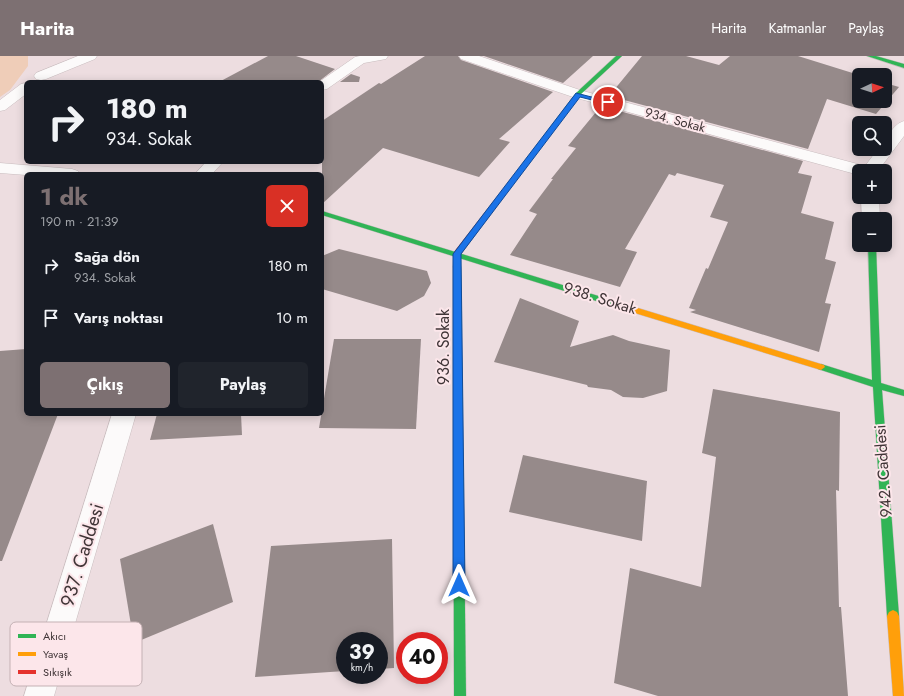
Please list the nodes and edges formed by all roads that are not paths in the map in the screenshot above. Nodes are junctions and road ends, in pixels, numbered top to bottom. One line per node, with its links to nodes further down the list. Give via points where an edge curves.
1 (90, 56): 8 (street)
2 (381, 56): 9 (street, via 360,60)
3 (466, 56): 11 (street, 934. Sokak)
4 (619, 56): 11 (street)
5 (870, 56): 7 (street)
6 (40, 61): 8 (street)
7 (904, 66)
8 (37, 79)
9 (324, 85)
10 (24, 89): 12 (street)
11 (578, 94): 17 (street, 934. Sokak); 22 (street)
12 (0, 107)
13 (904, 126): 15 (street)
14 (213, 164): 19 (street)
15 (875, 164)
16 (0, 168): 18 (street)
17 (852, 168)
18 (48, 172)
19 (205, 172)
20 (324, 214): 22 (street, 938. Sokak)
21 (872, 252): 23 (street, 942. Caddesi)
22 (457, 254): 23 (street, 938. Sokak); 29 (street, 936. Sokak)
23 (877, 384): 24 (street, 938. Sokak); 30 (street, 942. Caddesi)
24 (904, 393)
25 (123, 416): 26 (street, 937. Caddesi)
26 (61, 622)
27 (42, 686): 28 (street, 937. Caddesi)
28 (39, 696)
29 (460, 696)
30 (899, 696)

